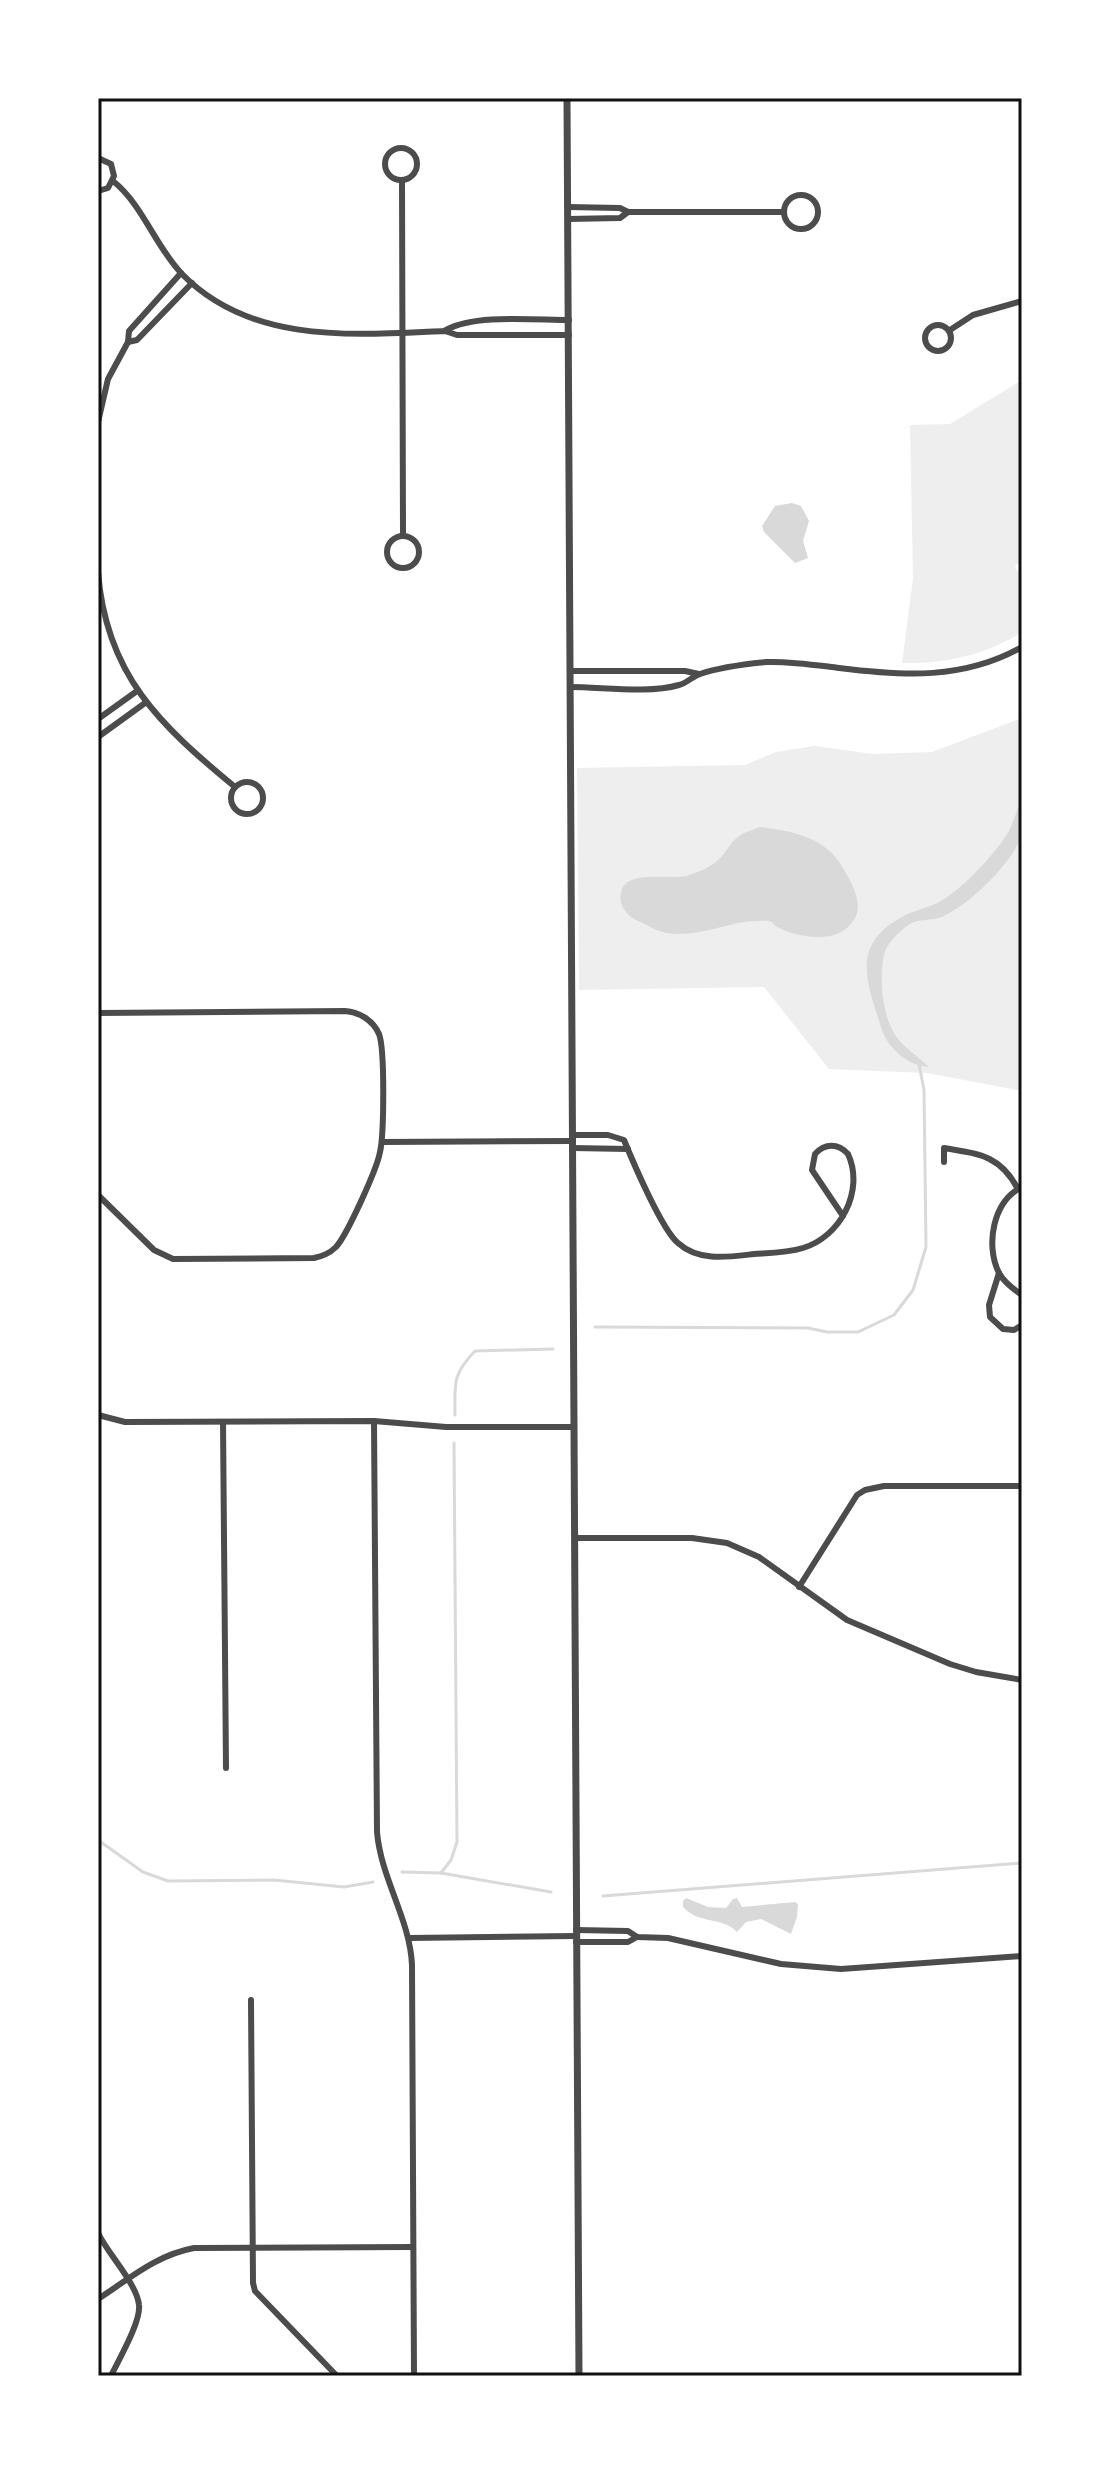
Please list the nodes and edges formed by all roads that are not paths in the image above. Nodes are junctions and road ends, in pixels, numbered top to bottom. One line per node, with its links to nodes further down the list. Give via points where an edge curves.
1 (567, 98): 6 (street)
2 (98, 158): 3 (street, via 111,164)
3 (113, 181): 5 (street); 10 (street, via 127,192)
4 (402, 181): 4 (street, via 412,177 418,165 413,153 401,148 388,155 385,166 390,176); 16 (street)
5 (98, 191)
6 (568, 207): 7 (street); 9 (street)
7 (628, 212): 8 (street); 9 (street, via 620,218)
8 (784, 212): 8 (street, via 788,224 805,229 815,222 818,210 800,195 788,201)
9 (568, 219): 13 (street)
10 (181, 273): 11 (street); 18 (street, via 129,331)
11 (192, 283): 16 (street, via 227,307 276,327); 18 (street, via 137,340)
12 (1022, 301): 14 (street, via 973,315)
13 (569, 320): 15 (street, via 477,322); 17 (street)
14 (950, 330): 14 (street, via 931,327 925,336 927,346 946,349 952,341)
15 (445, 331): 16 (street); 17 (street)
16 (403, 332): 20 (street)
17 (569, 335): 23 (street)
18 (128, 342): 19 (street, via 108,379)
19 (98, 422)
20 (403, 535): 20 (street, via 386,550 390,562 402,568 412,565 419,553 416,543)
21 (98, 572): 26 (street, via 113,642)
22 (1022, 647): 24 (street, via 970,669 931,675 768,662)
23 (570, 671): 24 (street); 25 (street)
24 (699, 674): 25 (street, via 681,685 656,688)
25 (570, 687): 32 (street)
26 (137, 691): 27 (street); 28 (street)
27 (145, 703): 29 (street); 30 (street, via 173,735)
28 (98, 719)
29 (98, 737)
30 (235, 787): 30 (street, via 230,799 236,811 249,815 260,808 263,796 256,785)
31 (98, 1013): 33 (street, via 360,1015 375,1027 381,1044)
32 (573, 1141): 33 (street); 34 (street); 34 (street, via 616,1137); 45 (street)
33 (382, 1142): 37 (street, via 342,1238 331,1252 314,1258 173,1259 154,1250)
34 (628, 1149): 38 (street, via 666,1228 691,1253 731,1257 805,1248 834,1229)
35 (944, 1162): 36 (street, via 944,1148 984,1155 1001,1164)
36 (1020, 1188): 39 (street, via 1003,1201 996,1218 994,1259)
37 (98, 1195)
38 (843, 1216): 38 (street, via 853,1183 851,1160 845,1150 829,1146 815,1154 812,1170)
39 (999, 1273): 40 (street); 41 (street, via 990,1317 1003,1329)
40 (1022, 1295)
41 (1022, 1325)
42 (98, 1415): 44 (street, via 125,1422)
43 (374, 1421): 44 (street); 45 (street); 53 (street, via 377,1832 384,1873)
44 (223, 1422): 50 (street)
45 (574, 1427): 47 (street)
46 (1022, 1486): 48 (street, via 865,1490 850,1504)
47 (575, 1538): 48 (street, via 715,1540 759,1557); 51 (street)
48 (799, 1587): 49 (street, via 847,1620 950,1664)
49 (1022, 1680)
50 (226, 1768)
51 (576, 1936): 52 (street, via 628,1942); 52 (street, via 628,1931); 53 (street); 64 (street)
52 (637, 1937): 54 (street, via 668,1938 781,1964 841,1969)
53 (409, 1938): 57 (street)
54 (1022, 1956)
55 (251, 2000): 58 (street)
56 (98, 2233): 59 (street)
57 (413, 2247): 58 (street); 63 (street)
58 (252, 2248): 59 (street, via 177,2251); 62 (street, via 255,2291)
59 (127, 2280): 60 (street); 61 (street, via 140,2306)
60 (98, 2299)
61 (111, 2376)
62 (337, 2376)
63 (414, 2376)
64 (579, 2376)

